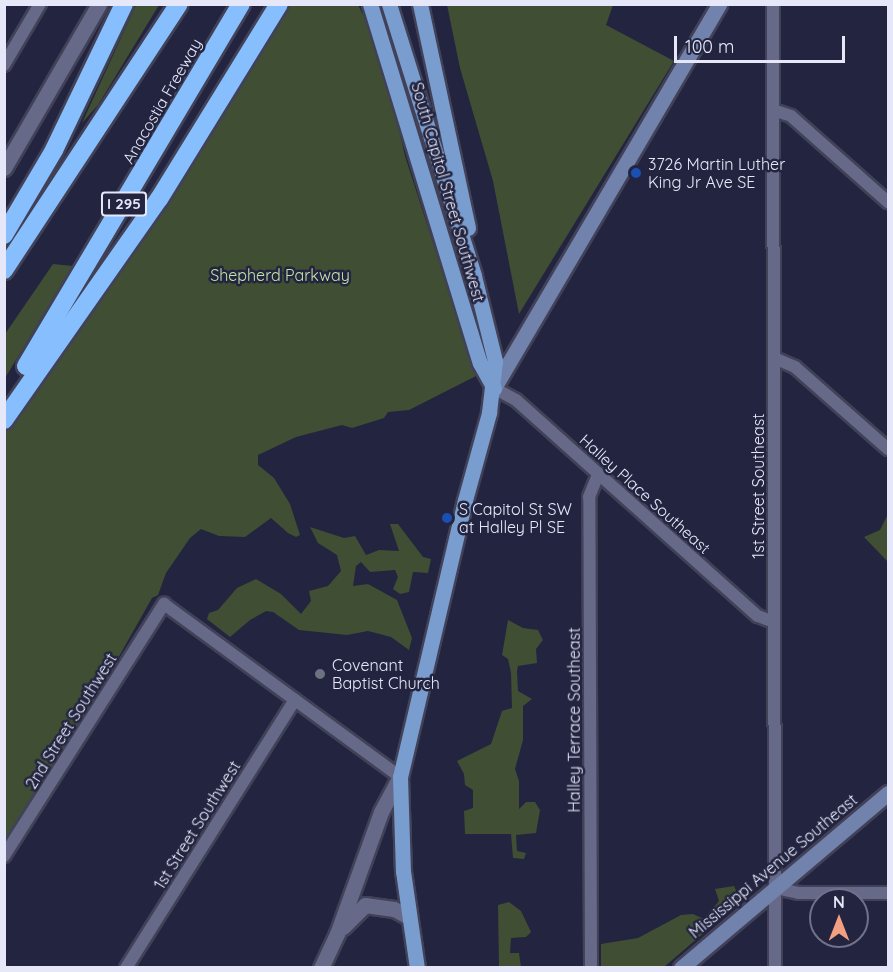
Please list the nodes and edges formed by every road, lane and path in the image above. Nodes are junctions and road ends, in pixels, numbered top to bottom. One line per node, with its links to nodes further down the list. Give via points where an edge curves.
1 (40, 4): 12 (street)
2 (99, 4): 14 (street)
3 (124, 4): 16 (highway, via 62,134)
4 (178, 4): 17 (highway)
5 (241, 4): 21 (highway, Anacostia Freeway / I 295)
6 (279, 4): 22 (highway, via 159,199)
7 (370, 4): 20 (main road, South Capitol Street Southwest, via 477,354)
8 (389, 4): 18 (main road)
9 (420, 4): 18 (main road, via 468,225)
10 (719, 4): 20 (main road)
11 (773, 4): 13 (street, 1st Street Southeast)
12 (4, 65)
13 (773, 110): 15 (street, via 791,116); 19 (street, 1st Street Southeast)
14 (4, 168)
15 (888, 202)
16 (4, 235)
17 (4, 270)
18 (474, 276): 20 (main road, via 494,346)
19 (774, 358): 23 (street, via 795,366); 25 (street, 1st Street Southeast)
20 (494, 388): 24 (street, Halley Place Southeast, via 516,400); 27 (main road)
21 (4, 401)
22 (4, 420)
23 (888, 449)
24 (598, 475): 25 (street, Halley Place Southeast, via 760,619); 37 (street, Halley Terrace Southeast, via 589,497)
25 (774, 622): 30 (street, 1st Street Southeast)
26 (295, 700): 27 (street); 29 (street, 2nd Street Southwest, via 165,604); 34 (street, 1st Street Southwest)
27 (400, 777): 32 (main road); 33 (street, via 381,812)
28 (888, 793): 30 (main road, Mississippi Avenue Southeast)
29 (4, 856)
30 (775, 888): 31 (street, via 798,894); 38 (main road, Mississippi Avenue Southeast); 39 (street, 1st Street Southeast)
31 (888, 893)
32 (407, 916): 33 (street, via 394,909 365,905); 36 (main road)
33 (337, 934): 35 (street)
34 (126, 968)
35 (321, 968)
36 (417, 968)
37 (591, 968)
38 (681, 968)
39 (775, 968)

